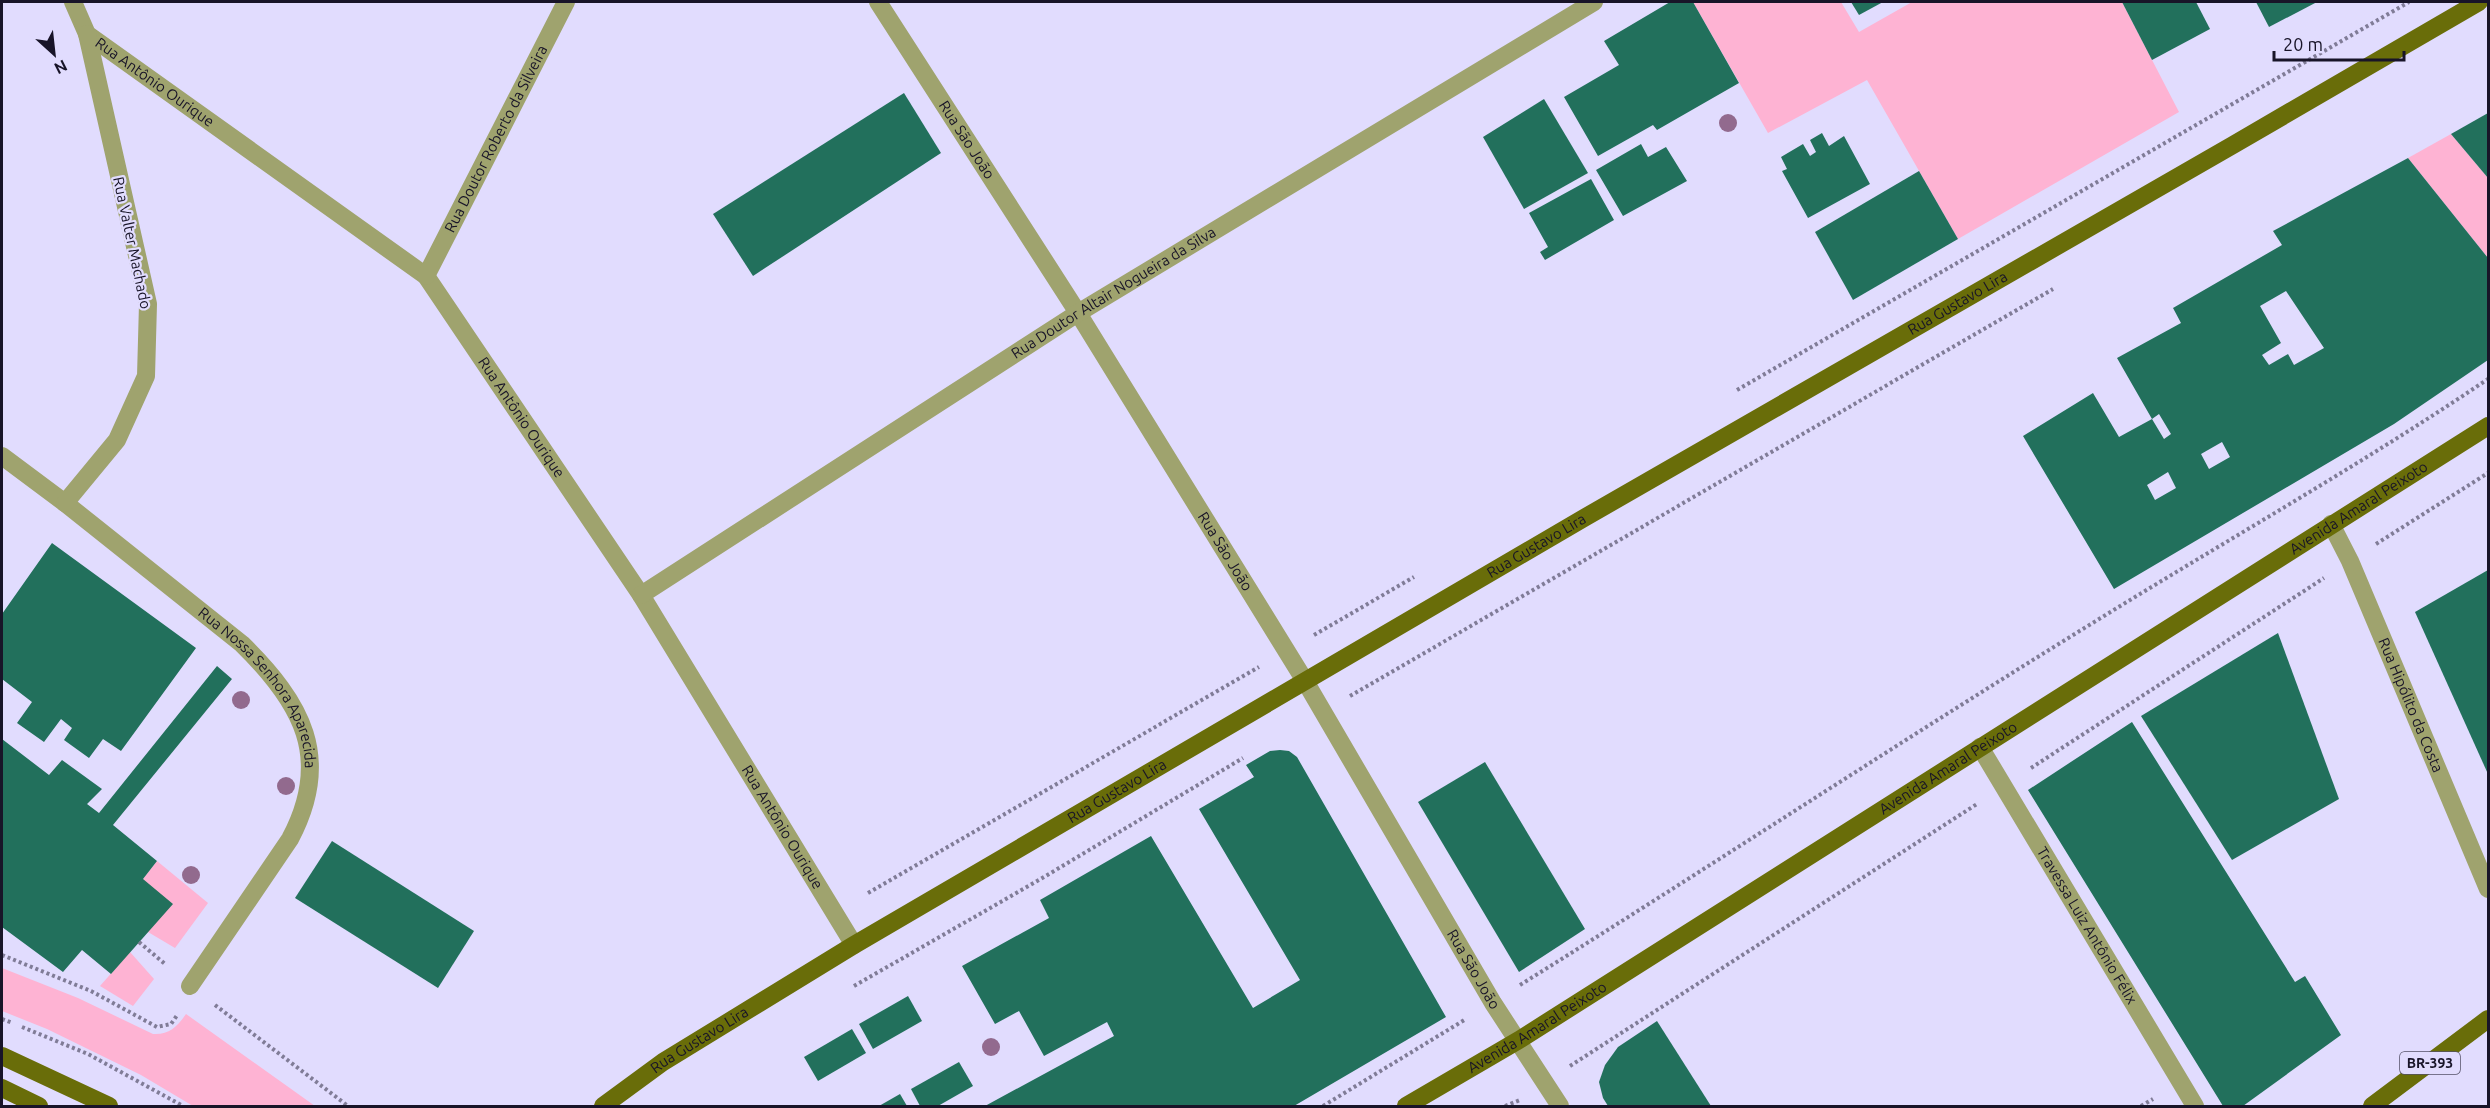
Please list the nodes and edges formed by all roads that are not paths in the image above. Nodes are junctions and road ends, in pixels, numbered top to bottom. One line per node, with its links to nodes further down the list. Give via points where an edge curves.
1 (73, 2): 6 (street, Rua Antônio Ourique)
2 (566, 2): 7 (street, Rua Doutor Roberto da Silveira)
3 (878, 2): 8 (street, Rua São João)
4 (1594, 2): 8 (street, Rua Doutor Altair Nogueira da Silva)
5 (2480, 2): 14 (main road, Rua Gustavo Lira)
6 (87, 34): 7 (street, Rua Antônio Ourique); 11 (street, Rua Valter Machado, via 148,304 146,376 117,440)
7 (426, 276): 13 (street, Rua Antônio Ourique)
8 (1078, 313): 13 (street, Rua Doutor Altair Nogueira da Silva); 14 (street, Rua São João)
9 (2488, 426): 12 (main road, Avenida Amaral Peixoto)
10 (2, 456): 11 (street, Rua Nossa Senhora Aparecida)
11 (65, 503): 18 (street, Rua Nossa Senhora Aparecida, via 242,644 266,668 292,705 310,750 308,799 300,820)
12 (2331, 524): 15 (main road, Avenida Amaral Peixoto); 16 (street, Rua Hipólito da Costa)
13 (641, 595): 17 (street, Rua Antônio Ourique)
14 (1305, 681): 17 (main road, Rua Gustavo Lira); 20 (street, Rua São João)
15 (1980, 747): 20 (main road, Avenida Amaral Peixoto); 29 (street, Travessa Luiz Antônio Félix)
16 (2488, 889)
17 (854, 945): 26 (main road, Rua Gustavo Lira, via 691,1045)
18 (190, 986)
19 (2488, 1019): 30 (main road, BR-393)
20 (1518, 1040): 27 (main road, Avenida Amaral Peixoto); 28 (street, Rua São João)
21 (2, 1056): 23 (main road)
22 (2, 1088): 24 (main road); 25 (main road)
23 (108, 1106)
24 (22, 1107)
25 (39, 1107)
26 (603, 1107)
27 (1406, 1107)
28 (1560, 1107)
29 (2194, 1107)
30 (2372, 1107)

